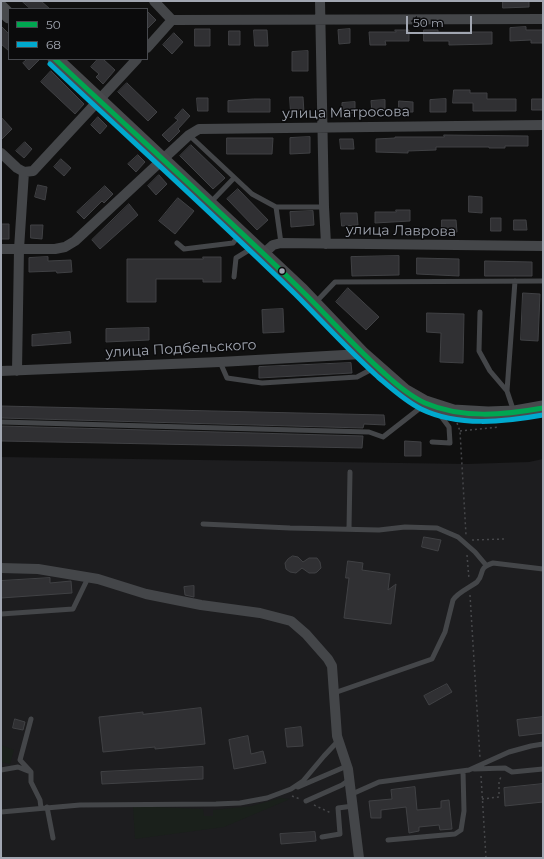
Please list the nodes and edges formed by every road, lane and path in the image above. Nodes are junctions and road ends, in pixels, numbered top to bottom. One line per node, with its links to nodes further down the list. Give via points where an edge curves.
1 (154, 1): 5 (street)
2 (320, 1): 3 (street)
3 (321, 18): 4 (street); 5 (street); 11 (street)
4 (543, 19)
5 (172, 20): 6 (street)
6 (148, 47)
7 (56, 60): 9 (street)
8 (136, 60): 9 (street)
9 (99, 101): 14 (street); 15 (street, via 33,171)
10 (543, 125): 11 (street, улица Матросова)
11 (323, 128): 12 (street, улица Матросова, via 199,130); 19 (street)
12 (189, 135): 14 (street, улица Матросова); 16 (lane)
13 (1, 153): 15 (street)
14 (162, 161): 17 (street); 26 (street, улица Матросова, via 75,241 55,249)
15 (24, 172): 26 (street)
16 (234, 178): 17 (lane); 18 (lane, via 252,194)
17 (209, 204): 20 (street)
18 (276, 207): 19 (lane); 22 (lane)
19 (324, 207): 23 (street)
20 (241, 234): 21 (lane, via 233,243 184,249); 27 (street)
21 (177, 243)
22 (281, 243): 23 (street, улица Лаврова); 27 (street)
23 (326, 244): 24 (street, улица Лаврова)
24 (543, 246)
25 (1, 249): 26 (street, улица Матросова)
26 (19, 249): 37 (street)
27 (259, 250): 28 (lane, via 236,258); 31 (street)
28 (234, 277)
29 (515, 281): 30 (lane); 31 (lane, via 335,282); 38 (lane)
30 (543, 281)
31 (314, 304): 33 (street)
32 (480, 312): 38 (lane, via 479,351 490,371)
33 (362, 354): 34 (street, улица Подбельского); 35 (street)
34 (220, 362): 35 (lane, via 227,378 262,383 357,377); 37 (street, улица Подбельского)
35 (376, 366): 39 (street, via 404,390)
36 (1, 371): 37 (street, улица Подбельского)
37 (17, 371)
38 (507, 391): 41 (lane)
39 (429, 405): 41 (street, via 453,412); 42 (lane, via 383,437 369,432); 44 (lane, via 449,427 450,442)
40 (543, 408): 41 (street)
41 (515, 412)
42 (1, 422)
43 (499, 427): 48 (path, via 460,431 466,540)
44 (432, 442)
45 (350, 472): 47 (lane)
46 (202, 524): 47 (lane)
47 (349, 529): 50 (lane, via 437,528 458,537)
48 (504, 539)
49 (468, 556): 54 (path)
50 (486, 565): 52 (lane, via 493,563); 57 (lane, via 478,581 453,600 446,632 432,659)
51 (1, 568): 53 (street, via 38,569)
52 (543, 569)
53 (88, 578): 56 (lane, via 73,609); 57 (street, via 146,594 260,613 291,621 328,659 332,666)
54 (469, 579)
55 (470, 595): 61 (path)
56 (1, 614)
57 (334, 693): 59 (street)
58 (31, 719): 67 (lane, via 20,760)
59 (338, 741): 62 (street); 71 (lane)
60 (543, 744): 65 (lane, via 509,752)
61 (480, 760)
62 (347, 766): 69 (street); 71 (lane)
63 (543, 768): 65 (lane, via 512,772 505,768)
64 (1, 770): 67 (lane, via 18,766)
65 (471, 770): 66 (lane)
66 (464, 771): 73 (lane, via 379,782); 83 (lane, via 464,811 461,830 455,834)
67 (31, 772): 78 (lane, via 31,782)
68 (481, 776): 74 (path)
69 (350, 779): 73 (street); 75 (lane)
70 (499, 781): 74 (path, via 499,798)
71 (292, 789): 72 (lane)
72 (283, 792): 75 (path); 77 (lane, via 240,803 87,804)
73 (352, 794): 76 (street)
74 (482, 799): 85 (path)
75 (306, 802): 80 (path)
76 (353, 806): 80 (lane, via 338,808); 84 (street)
77 (47, 807): 78 (lane); 82 (lane)
78 (41, 808): 79 (lane)
79 (1, 812)
80 (339, 817): 81 (lane, via 340,834)
81 (322, 837)
82 (53, 838)
83 (388, 840)
84 (359, 858)
85 (486, 858)

